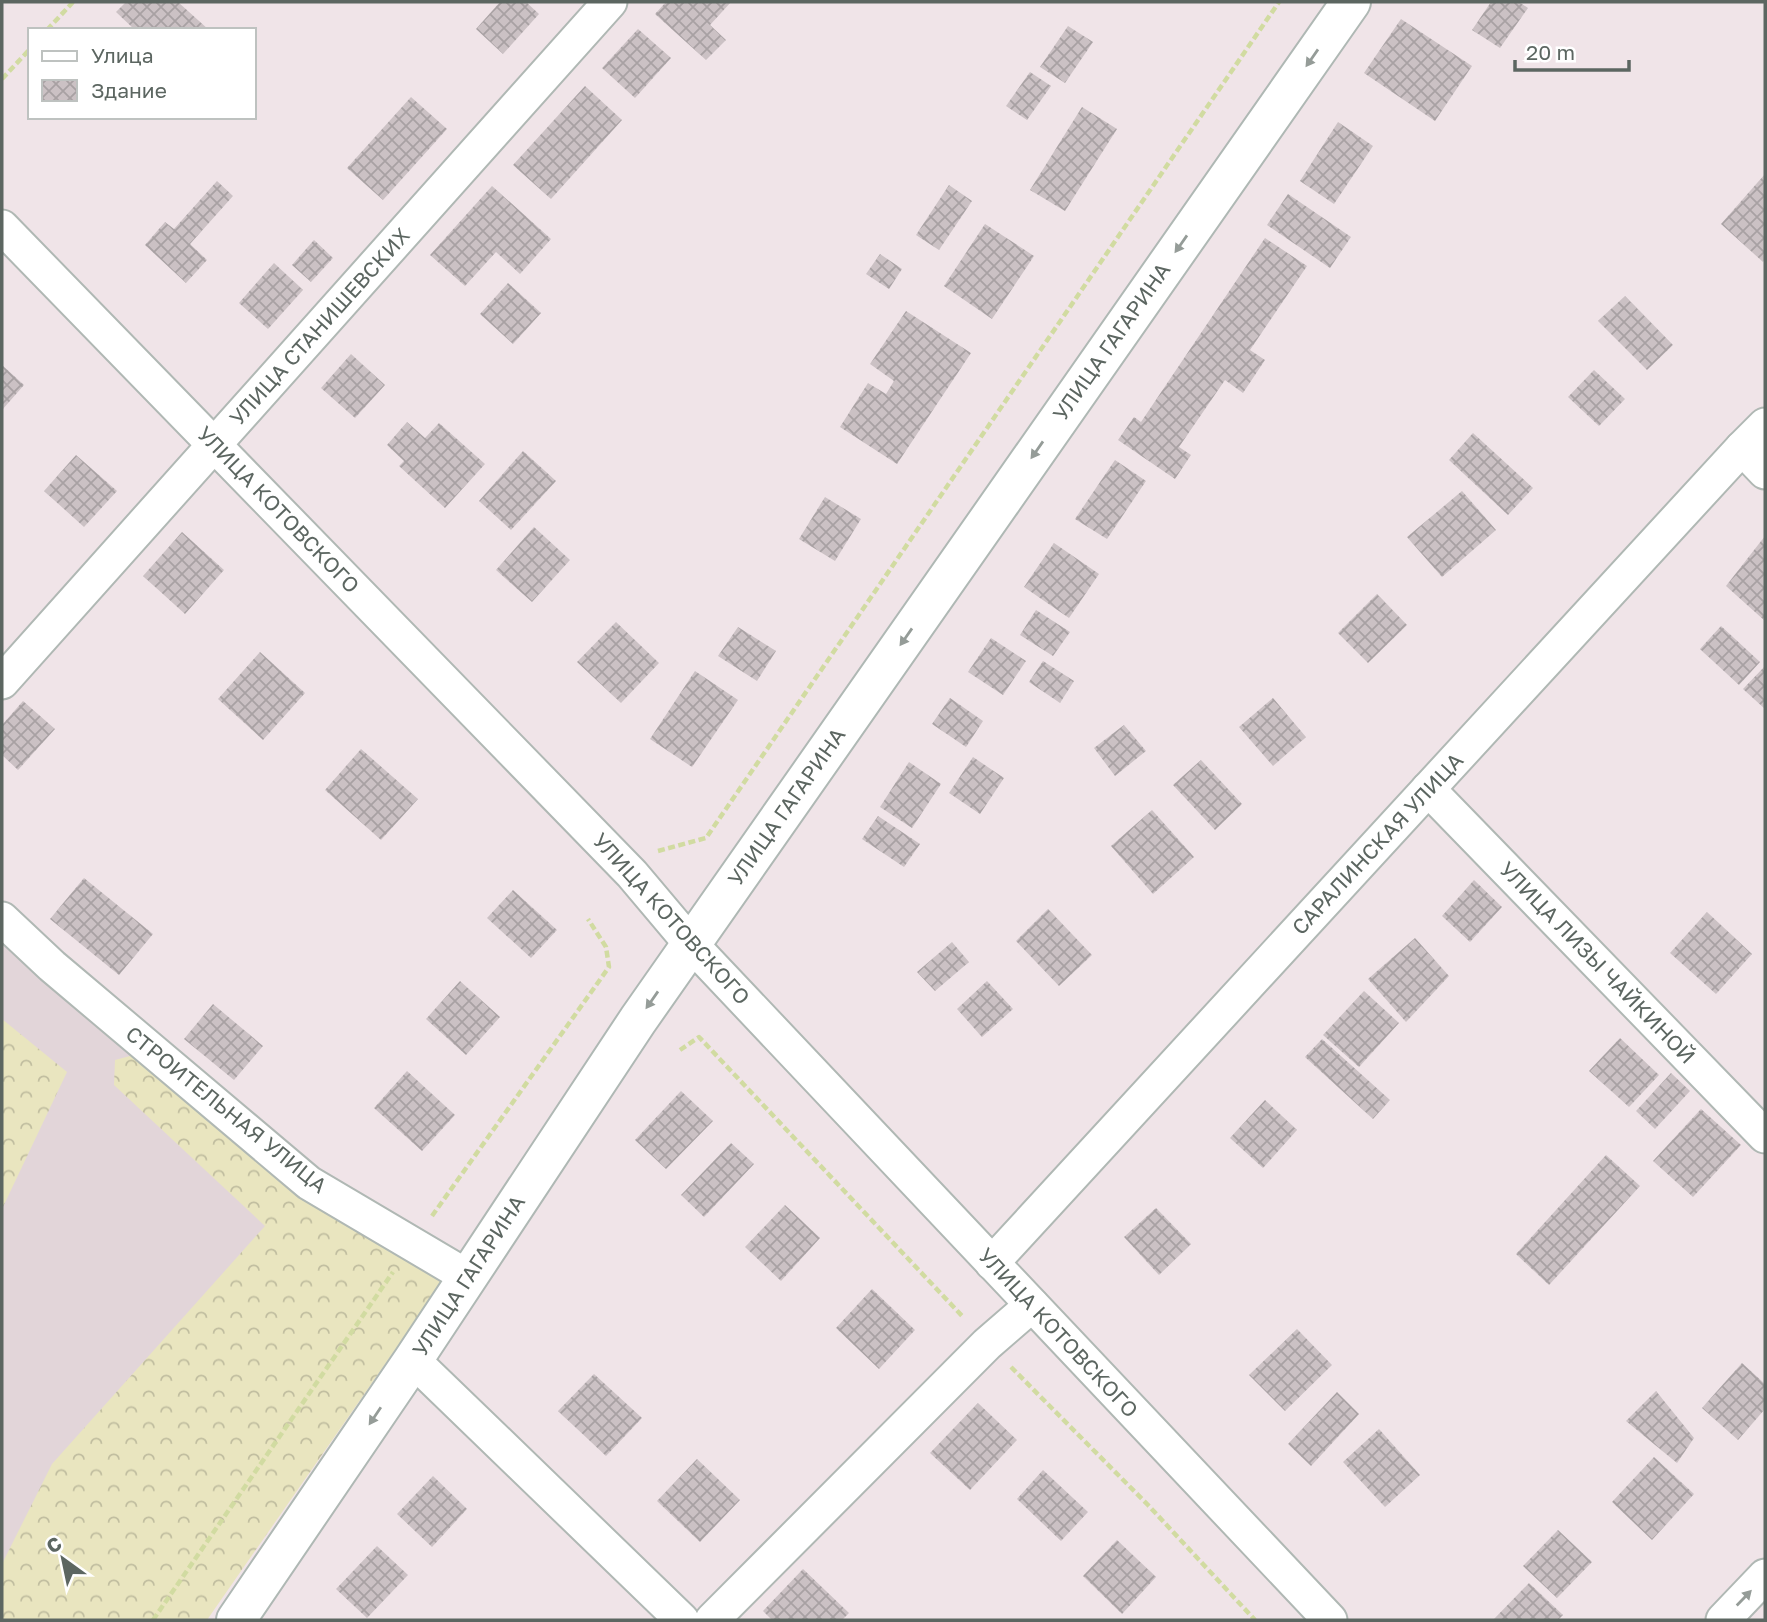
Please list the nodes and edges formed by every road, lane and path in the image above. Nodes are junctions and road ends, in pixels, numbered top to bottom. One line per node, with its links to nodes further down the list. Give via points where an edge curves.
1 (73, 2): 5 (path)
2 (610, 2): 10 (street, УЛИЦА СТАНИШЕВСКИХ)
3 (1279, 2): 14 (path, via 706,838)
4 (1351, 2): 16 (street, УЛИЦА ГАГАРИНА, one-way to 16)
5 (49, 28)
6 (28, 51): 7 (path)
7 (2, 79)
8 (2, 227): 10 (street, УЛИЦА КОТОВСКОГО)
9 (1754, 437): 11 (street); 13 (street, САРАЛИНСКАЯ УЛИЦА)
10 (215, 445): 12 (street, УЛИЦА СТАНИШЕВСКИХ); 16 (street, УЛИЦА КОТОВСКОГО, via 632,874)
11 (1765, 472)
12 (2, 682)
13 (1428, 789): 17 (street, УЛИЦА ЛИЗЫ ЧАЙКИНОЙ); 18 (street, САРАЛИНСКАЯ УЛИЦА)
14 (654, 852)
15 (2, 919): 19 (street, СТРОИТЕЛЬНАЯ УЛИЦА, via 309,1183)
16 (691, 944): 18 (street, УЛИЦА КОТОВСКОГО); 19 (street, УЛИЦА ГАГАРИНА, one-way to 19)
17 (1765, 1136)
18 (992, 1263): 20 (street, УЛИЦА КОТОВСКОГО)
19 (468, 1277): 21 (street, УЛИЦА ГАГАРИНА)
20 (1032, 1305): 25 (street, via 987,1344); 26 (street, УЛИЦА КОТОВСКОГО)
21 (413, 1360): 23 (street, УЛИЦА ГАГАРИНА, one-way to 23); 24 (street)
22 (1765, 1576): 27 (street, one-way to 22)
23 (236, 1620)
24 (682, 1620)
25 (712, 1620)
26 (1330, 1620)
27 (1723, 1620)

